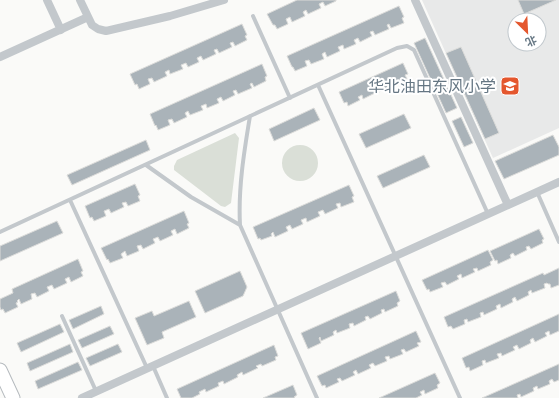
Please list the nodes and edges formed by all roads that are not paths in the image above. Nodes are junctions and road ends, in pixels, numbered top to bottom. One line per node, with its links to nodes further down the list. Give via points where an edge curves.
1 (47, 0): 7 (street)
2 (80, 0): 6 (street)
3 (224, 0): 6 (street, via 106,31 92,26)
4 (415, 0): 16 (street)
5 (253, 16): 10 (lane)
6 (88, 17): 7 (street)
7 (61, 30): 8 (street)
8 (0, 57)
9 (318, 85): 10 (lane); 17 (lane, via 397,48 407,46 414,50); 21 (lane)
10 (290, 98): 11 (lane)
11 (250, 116): 12 (lane); 18 (lane, via 239,207)
12 (146, 165): 15 (lane); 18 (lane, via 191,197)
13 (559, 182): 14 (street)
14 (536, 192): 16 (street); 20 (lane)
15 (70, 200): 19 (lane); 24 (lane)
16 (508, 205): 17 (street)
17 (488, 214): 21 (street)
18 (240, 225): 22 (lane)
19 (0, 232)
20 (559, 242)
21 (396, 256): 22 (street); 31 (lane)
22 (277, 310): 24 (street); 30 (lane)
23 (62, 316): 26 (lane)
24 (150, 367): 26 (street); 29 (lane)
25 (0, 370): 27 (main road)
26 (97, 392): 28 (street)
27 (13, 398)
28 (82, 398)
29 (167, 398)
30 (317, 398)
31 (460, 398)

